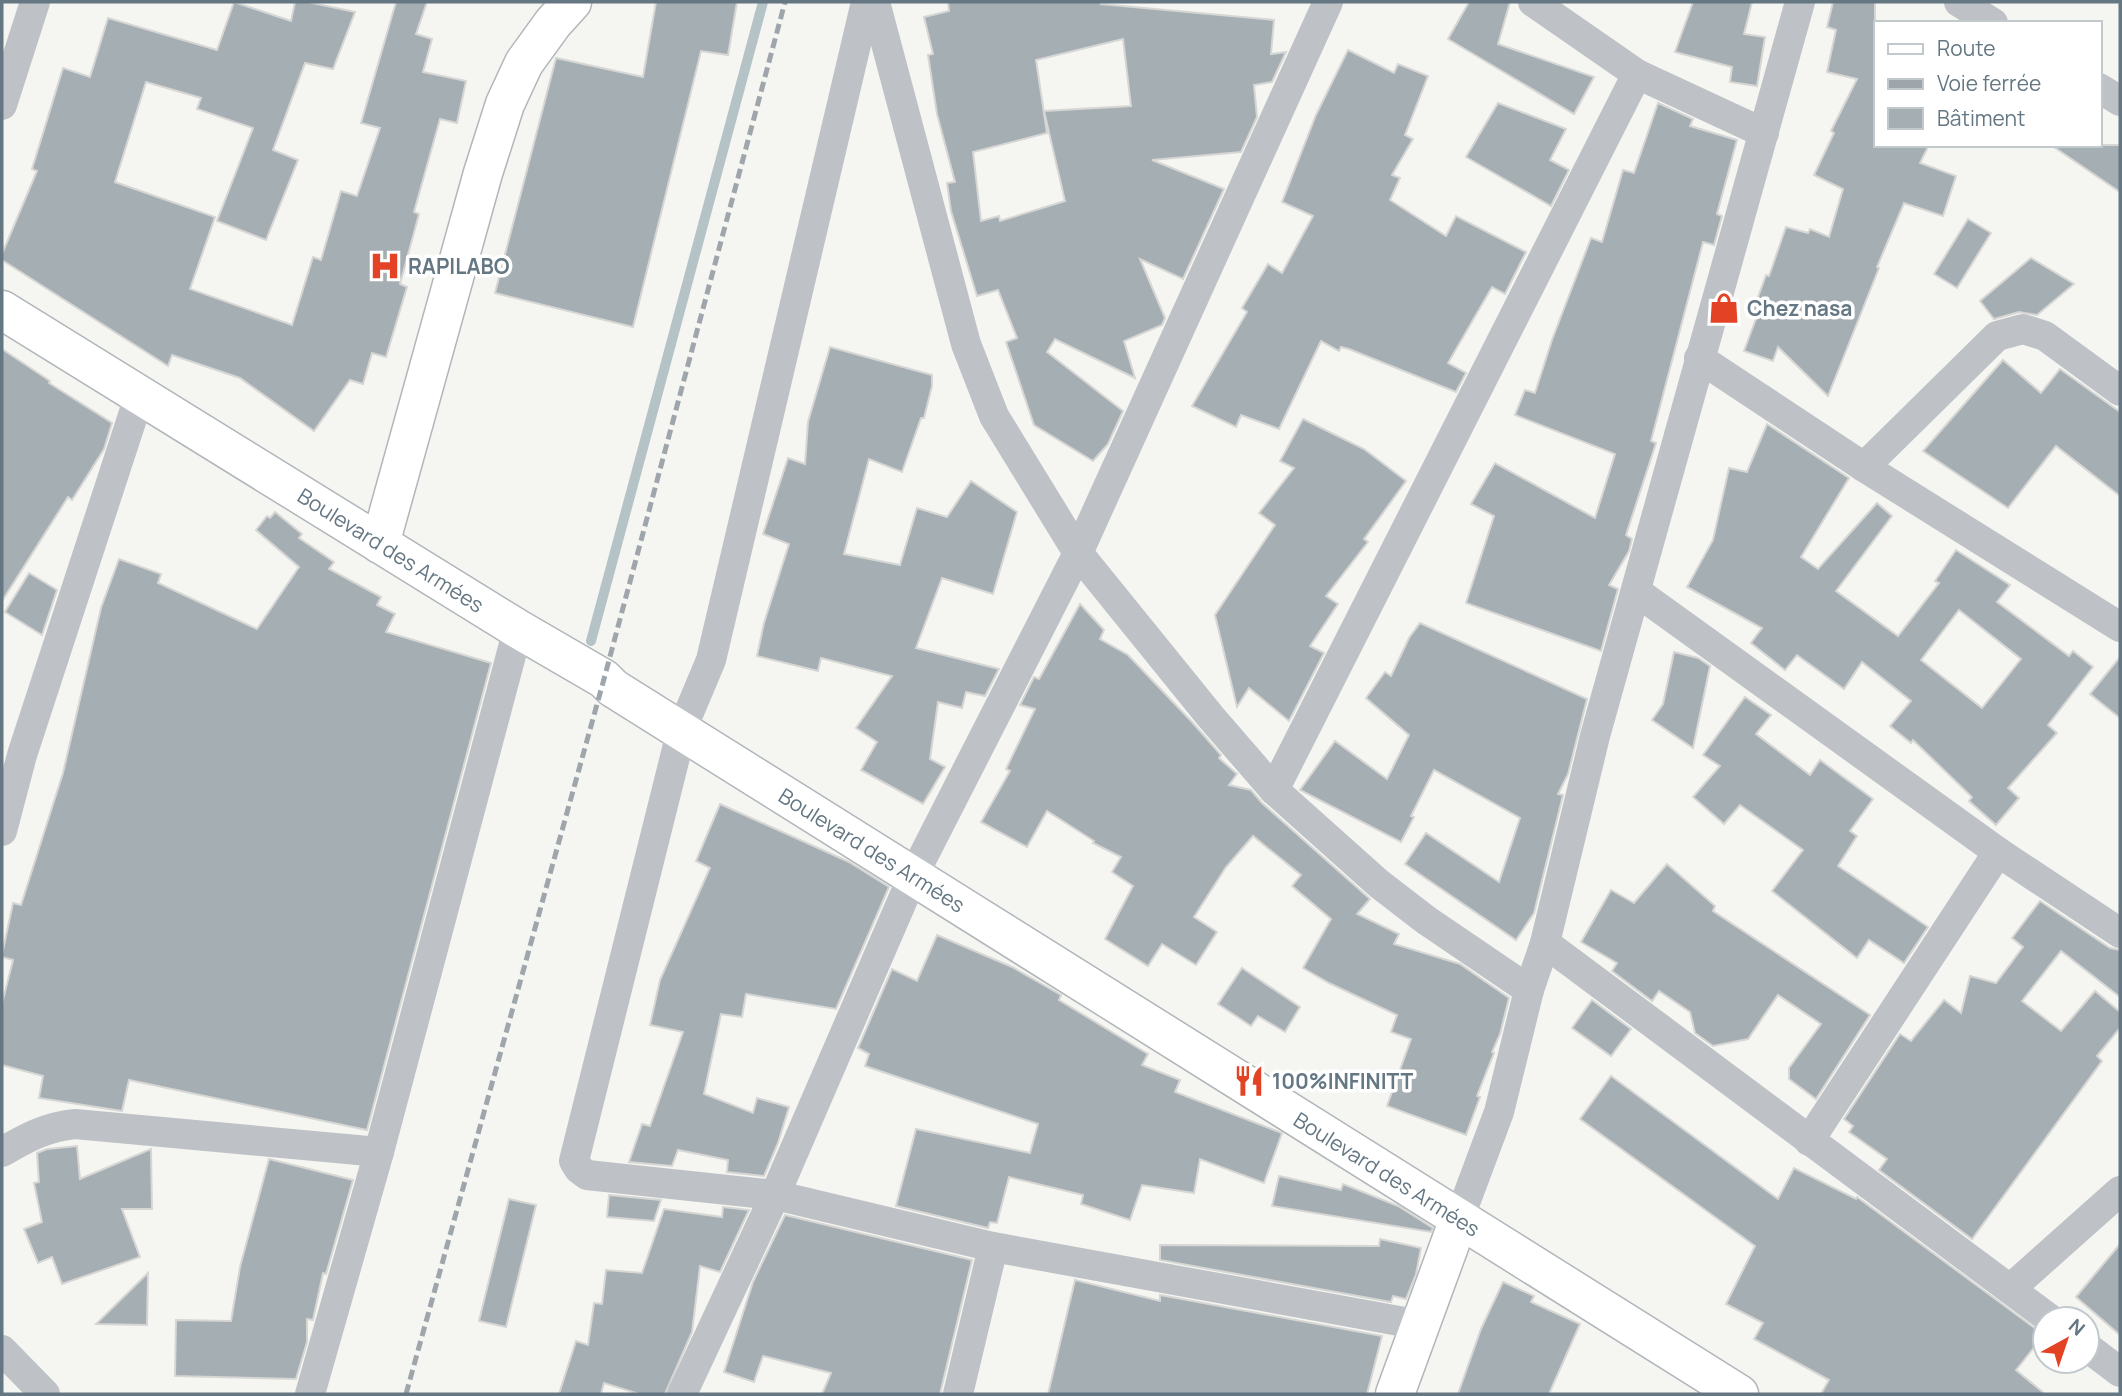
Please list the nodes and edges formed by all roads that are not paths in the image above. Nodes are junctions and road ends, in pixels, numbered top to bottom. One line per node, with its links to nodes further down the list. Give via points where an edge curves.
1 (35, 2): 13 (street)
2 (572, 2): 20 (main road, via 524,63 505,104)
3 (866, 2): 25 (street, via 711,660)
4 (875, 2): 21 (street, via 966,344 994,416)
5 (1328, 2): 21 (street)
6 (1533, 2): 10 (street)
7 (1800, 2): 14 (street)
8 (1959, 2): 9 (street)
9 (1990, 21)
10 (1637, 74): 14 (street); 27 (street)
11 (2101, 89): 12 (street)
12 (2120, 101)
13 (2, 105)
14 (1764, 133): 16 (street)
15 (2, 310): 18 (main road, Boulevard des Armées)
16 (1699, 358): 19 (street); 22 (street)
17 (2120, 391): 19 (street, via 2045,336 2023,330 1997,336)
18 (140, 394): 20 (main road, Boulevard des Armées); 26 (street)
19 (1864, 467): 23 (street)
20 (380, 544): 24 (main road, Boulevard des Armées)
21 (1078, 553): 27 (street); 30 (street)
22 (1637, 592): 29 (street); 32 (street, via 1595,736)
23 (2120, 626)
24 (518, 629): 25 (main road, Boulevard des Armées); 36 (street)
25 (682, 729): 30 (main road, Boulevard des Armées); 38 (street, via 574,1161 587,1175)
26 (12, 749): 28 (street)
27 (1274, 790): 33 (street, via 1388,891)
28 (2, 831)
29 (1998, 852): 31 (street); 34 (street)
30 (913, 876): 38 (street); 39 (main road, Boulevard des Armées)
31 (2120, 933)
32 (1545, 943): 33 (street); 34 (street)
33 (1529, 990): 39 (street, via 1499,1112)
34 (1809, 1141): 41 (street)
35 (2, 1152): 36 (street, via 32,1134 75,1124)
36 (379, 1152): 48 (street)
37 (2120, 1191): 41 (street)
38 (775, 1195): 40 (street); 49 (street)
39 (1459, 1219): 43 (main road); 52 (main road, Boulevard des Armées)
40 (993, 1247): 43 (street); 50 (street)
41 (2010, 1289): 42 (street)
42 (2031, 1305)
43 (1421, 1325): 51 (main road)
44 (2, 1350): 47 (street)
45 (2101, 1358): 46 (street)
46 (2120, 1372)
47 (46, 1394)
48 (310, 1394)
49 (682, 1394)
50 (958, 1394)
51 (1395, 1394)
52 (1739, 1394)

